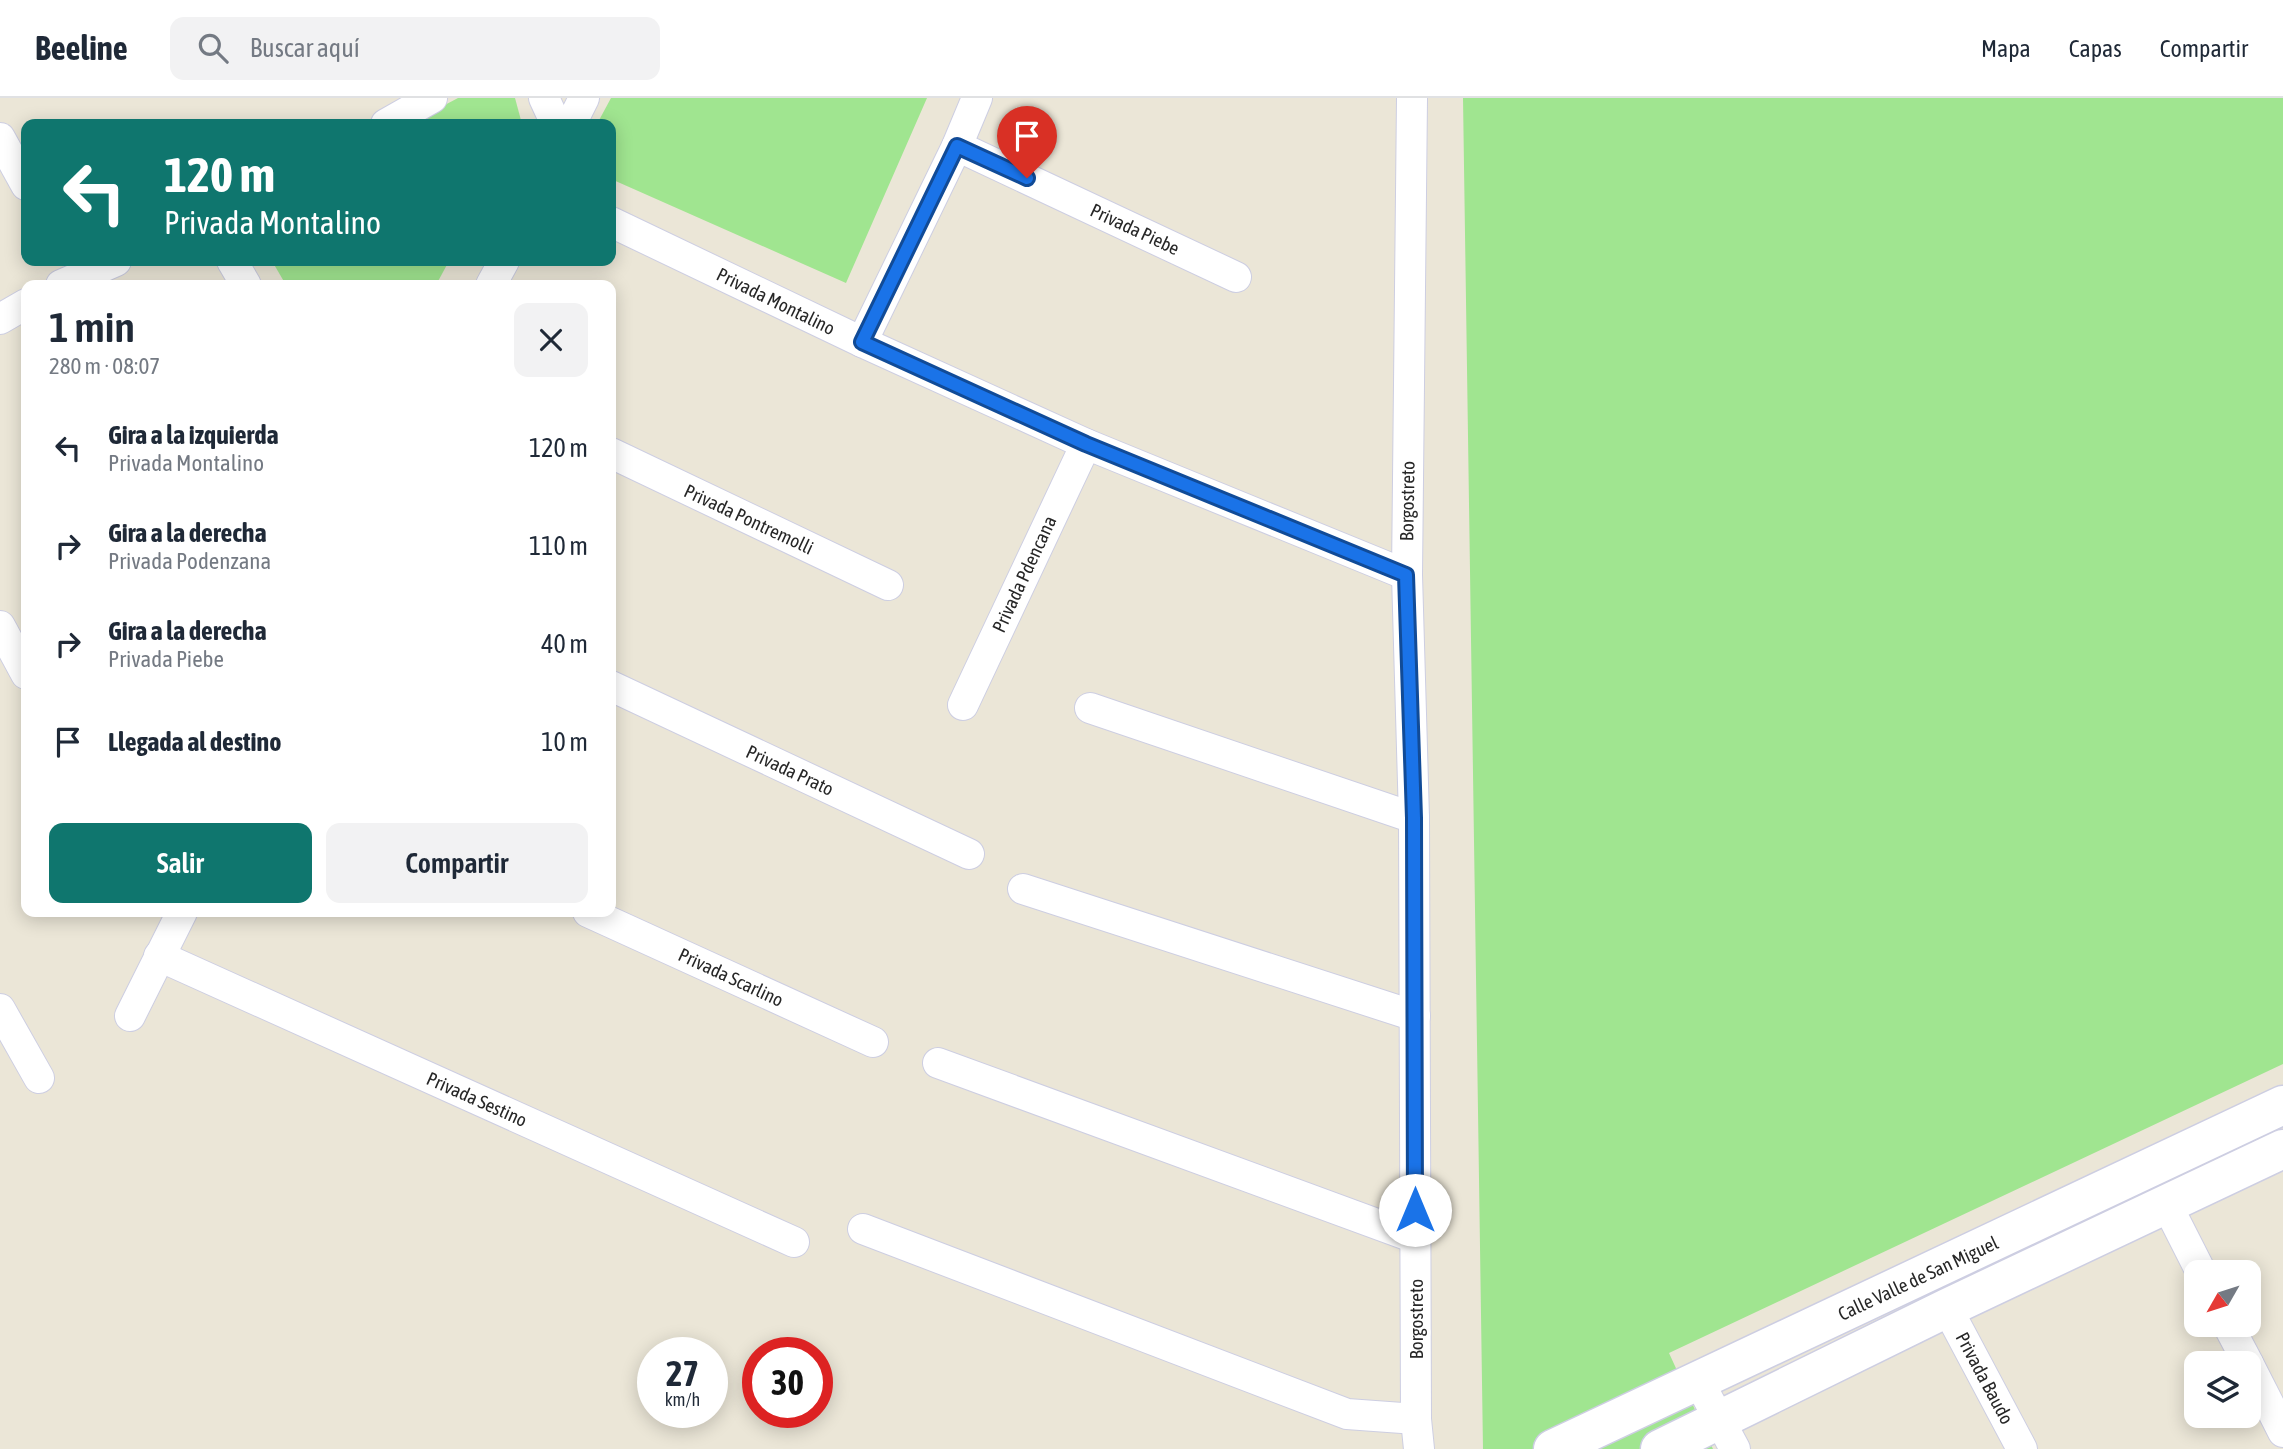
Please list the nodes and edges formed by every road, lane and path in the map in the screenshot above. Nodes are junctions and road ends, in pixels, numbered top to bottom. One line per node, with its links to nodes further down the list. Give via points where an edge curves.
1 (432, 98): 6 (street)
2 (544, 98): 7 (street)
3 (584, 98): 8 (street)
4 (977, 98): 10 (street)
5 (1408, 100): 21 (street, Borgostreto)
6 (395, 119)
7 (554, 119)
8 (574, 119)
9 (0, 138): 11 (street)
10 (957, 146): 15 (street, Privada Piebe); 18 (street)
11 (21, 176)
12 (616, 224): 18 (street, Privada Montalino)
13 (98, 266): 14 (street)
14 (69, 274)
15 (1236, 277)
16 (21, 307): 17 (street)
17 (0, 318)
18 (862, 342): 19 (street, Privada Montalino)
19 (1086, 444): 21 (street, Privada Montalino); 26 (street, Privada Pdencana)
20 (616, 455): 22 (street, Privada Pontremolli)
21 (1406, 575): 28 (street, Borgostreto)
22 (888, 585)
23 (0, 626): 24 (street)
24 (21, 665)
25 (616, 688): 29 (street, Privada Prato)
26 (963, 705)
27 (1090, 708): 28 (street)
28 (1414, 818): 36 (street, Borgostreto)
29 (969, 854)
30 (1023, 889): 36 (street)
31 (178, 917): 33 (street)
32 (599, 917): 37 (street, Privada Scarlino)
33 (159, 956): 35 (street); 45 (street, Privada Sestino)
34 (0, 1009): 39 (street)
35 (130, 1016)
36 (1415, 1016): 44 (street, Borgostreto)
37 (873, 1042)
38 (938, 1063): 44 (street)
39 (38, 1078)
40 (2283, 1105): 48 (street, Calle Valle de San Miguel)
41 (2283, 1149): 42 (street, Calle Valle de San Miguel)
42 (2166, 1203): 46 (street); 47 (street, Calle Valle de San Miguel)
43 (863, 1229): 50 (street, via 1347,1414)
44 (1415, 1238): 50 (street, Borgostreto)
45 (794, 1242)
46 (2195, 1260)
47 (1947, 1308): 52 (street, Calle Valle de San Miguel); 56 (street, Privada Baudo)
48 (1698, 1380): 52 (street); 54 (street, Calle Valle de San Miguel)
49 (2261, 1389): 51 (street)
50 (1416, 1419): 53 (street, Borgostreto)
51 (2283, 1432)
52 (1727, 1435): 55 (street, Calle Valle de San Miguel)
53 (1419, 1449)
54 (1553, 1449)
55 (1660, 1449)
56 (2022, 1449)

